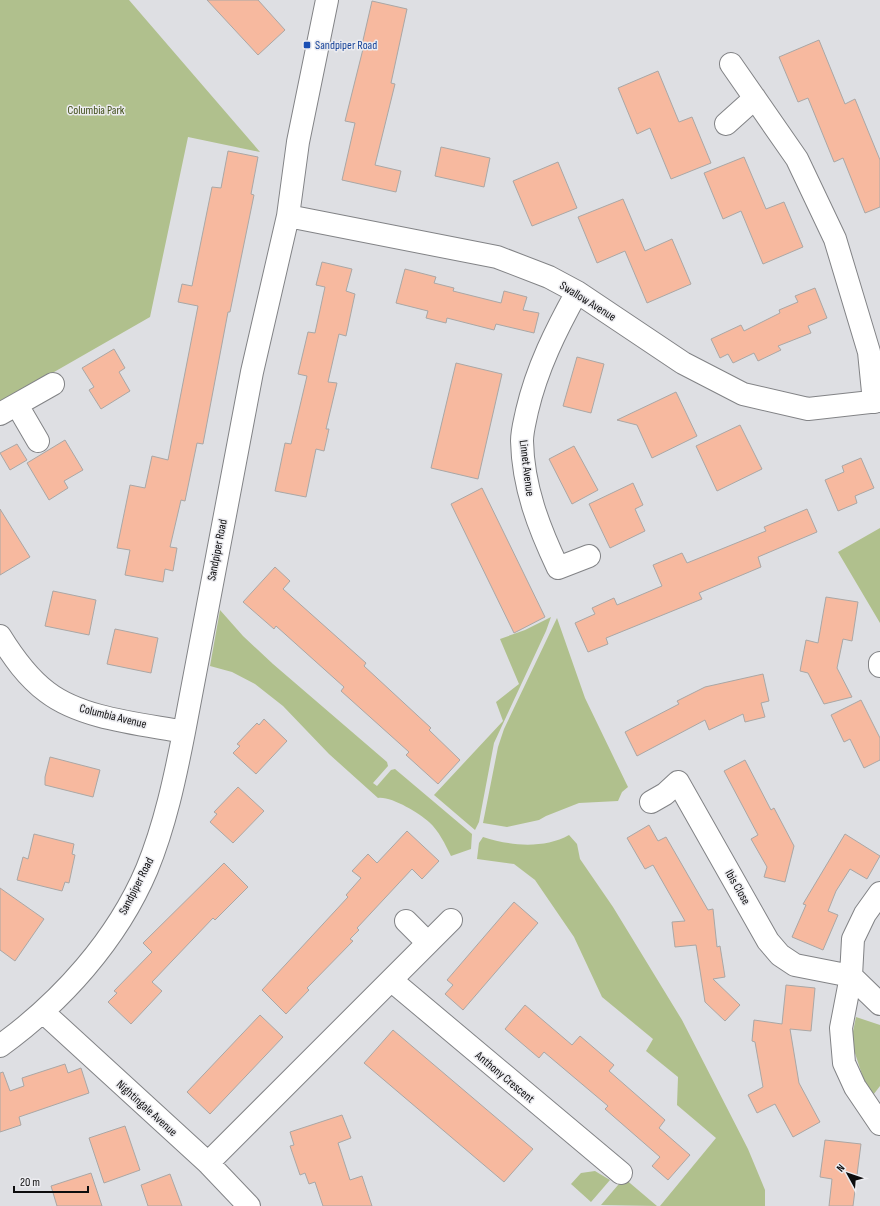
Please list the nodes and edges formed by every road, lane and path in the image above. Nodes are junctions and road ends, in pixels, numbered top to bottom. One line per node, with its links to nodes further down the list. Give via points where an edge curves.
1 (327, 0): 5 (street, Sandpiper Road, via 298,142)
2 (731, 64): 3 (street, Swallow Avenue)
3 (755, 98): 4 (street); 8 (street, Swallow Avenue, via 797,159 835,239 869,352)
4 (726, 124)
5 (288, 216): 6 (street, Swallow Avenue, via 497,257 548,277); 13 (street, Sandpiper Road, via 252,372)
6 (577, 292): 8 (street, Swallow Avenue, via 683,363 743,394 808,409); 11 (street, Linnet Avenue, via 544,356 531,392 522,440 524,470 531,500 539,528 558,568)
7 (53, 384): 9 (street)
8 (877, 401)
9 (8, 409): 10 (street)
10 (38, 441)
11 (589, 556)
12 (0, 636): 13 (street, Columbia Avenue, via 12,657 33,680 48,693 71,706 104,717)
13 (184, 732): 22 (street, Sandpiper Road, via 161,830 147,869 123,915 93,958)
14 (651, 802): 19 (street, Ibis Close, via 678,782 768,941 780,955 795,965)
15 (880, 893): 19 (street, via 865,914 853,939)
16 (451, 920): 18 (street)
17 (406, 921): 18 (street)
18 (428, 943): 20 (street)
19 (851, 976): 21 (street); 24 (street, via 841,1028 844,1063 855,1087)
20 (391, 980): 25 (street); 26 (street, Anthony Crescent)
21 (880, 1004)
22 (43, 1012): 23 (street, Sandpiper Road); 25 (street, Nightingale Avenue)
23 (0, 1046)
24 (880, 1124)
25 (208, 1163): 27 (street, Nightingale Avenue)
26 (620, 1173)
27 (249, 1206)

